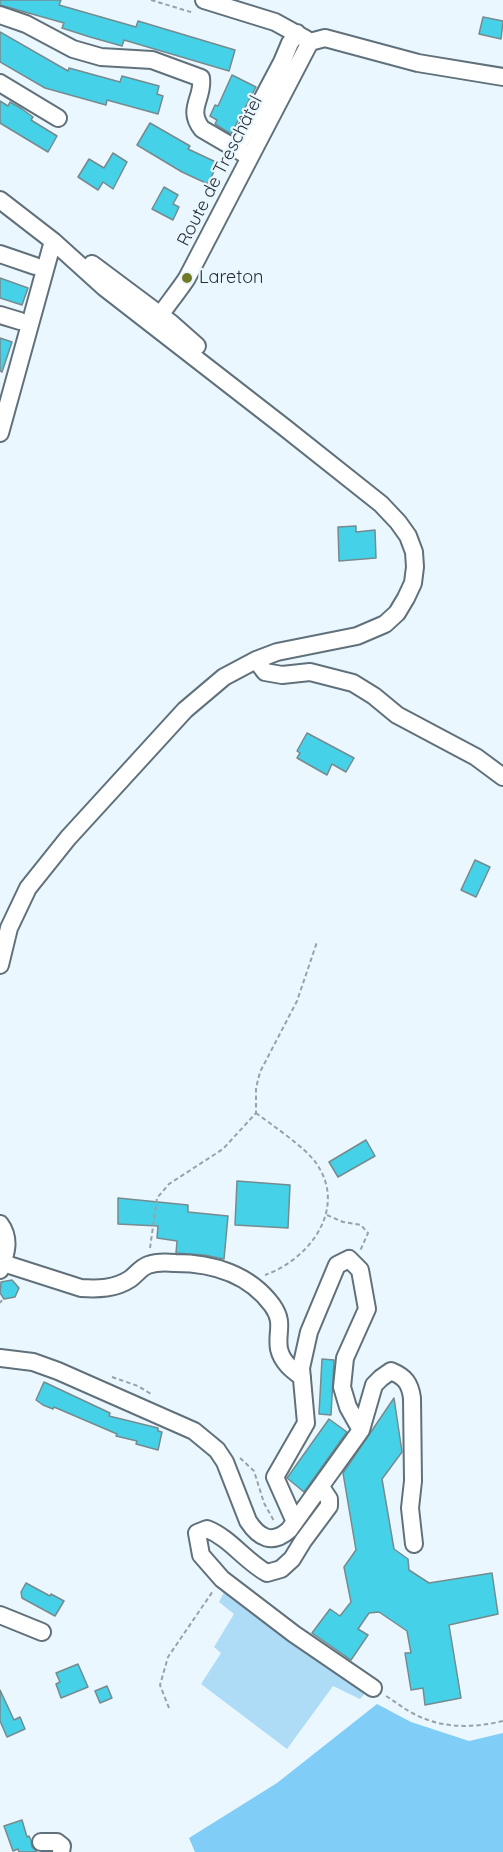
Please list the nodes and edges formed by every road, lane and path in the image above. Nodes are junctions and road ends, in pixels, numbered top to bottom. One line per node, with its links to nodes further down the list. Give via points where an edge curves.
1 (204, 0): 3 (street, via 275,22)
2 (0, 15): 7 (street, via 73,49 101,57 152,60 201,78 195,109 197,123)
3 (304, 38): 4 (street, via 325,38 418,63); 7 (street, Route de Treschâtel, via 290,43)
4 (503, 77)
5 (0, 83): 6 (street)
6 (58, 118)
7 (243, 153): 14 (street, Route de Treschâtel, via 187,278)
8 (0, 200): 9 (street)
9 (53, 241): 14 (street, via 102,271); 14 (street, via 105,288 124,295); 15 (street)
10 (0, 254): 11 (street)
11 (35, 266)
12 (0, 315): 13 (street)
13 (20, 321)
14 (160, 322): 16 (street, via 381,504 408,536 414,552 413,583 397,613 385,624 357,636)
15 (0, 433)
16 (256, 660): 17 (street, via 265,672 310,672 353,683 397,715); 19 (street, via 224,677 185,711 68,838 28,888)
17 (503, 777)
18 (317, 942): 21 (path, via 297,1001 260,1072)
19 (2, 946): 20 (street)
20 (0, 965)
21 (256, 1113): 22 (path, via 316,1163 329,1190); 25 (path, via 223,1149 169,1184 157,1198)
22 (327, 1215): 24 (path, via 361,1225 368,1233); 27 (path, via 301,1255 277,1271)
23 (0, 1224): 26 (street, via 7,1243)
24 (353, 1263): 29 (street, via 349,1259 337,1265 309,1332); 30 (street, via 360,1270 367,1309 345,1358 342,1387)
25 (149, 1264): 26 (street, via 126,1281 93,1289); 27 (street, via 210,1265)
26 (1, 1267)
27 (246, 1281): 29 (street, via 279,1317 279,1348 284,1360)
28 (0, 1358): 32 (street, via 33,1362 58,1371 194,1431 225,1462 254,1529 279,1539)
29 (302, 1377): 32 (street, via 306,1423 274,1477)
30 (361, 1430): 31 (street); 33 (street, via 374,1386 391,1371 401,1376 411,1392 410,1508)
31 (321, 1487): 32 (street); 34 (street, via 329,1506 281,1569 267,1573 217,1533 207,1529 197,1533 201,1554)
32 (295, 1522)
33 (414, 1544)
34 (222, 1579): 37 (street); 38 (path, via 168,1657 159,1685)
35 (0, 1615): 36 (street)
36 (42, 1632)
37 (373, 1688): 39 (path, via 415,1715 449,1726 478,1727)
38 (170, 1708)
39 (503, 1721)
40 (41, 1842): 41 (street, via 57,1842 62,1846)
41 (61, 1852)

